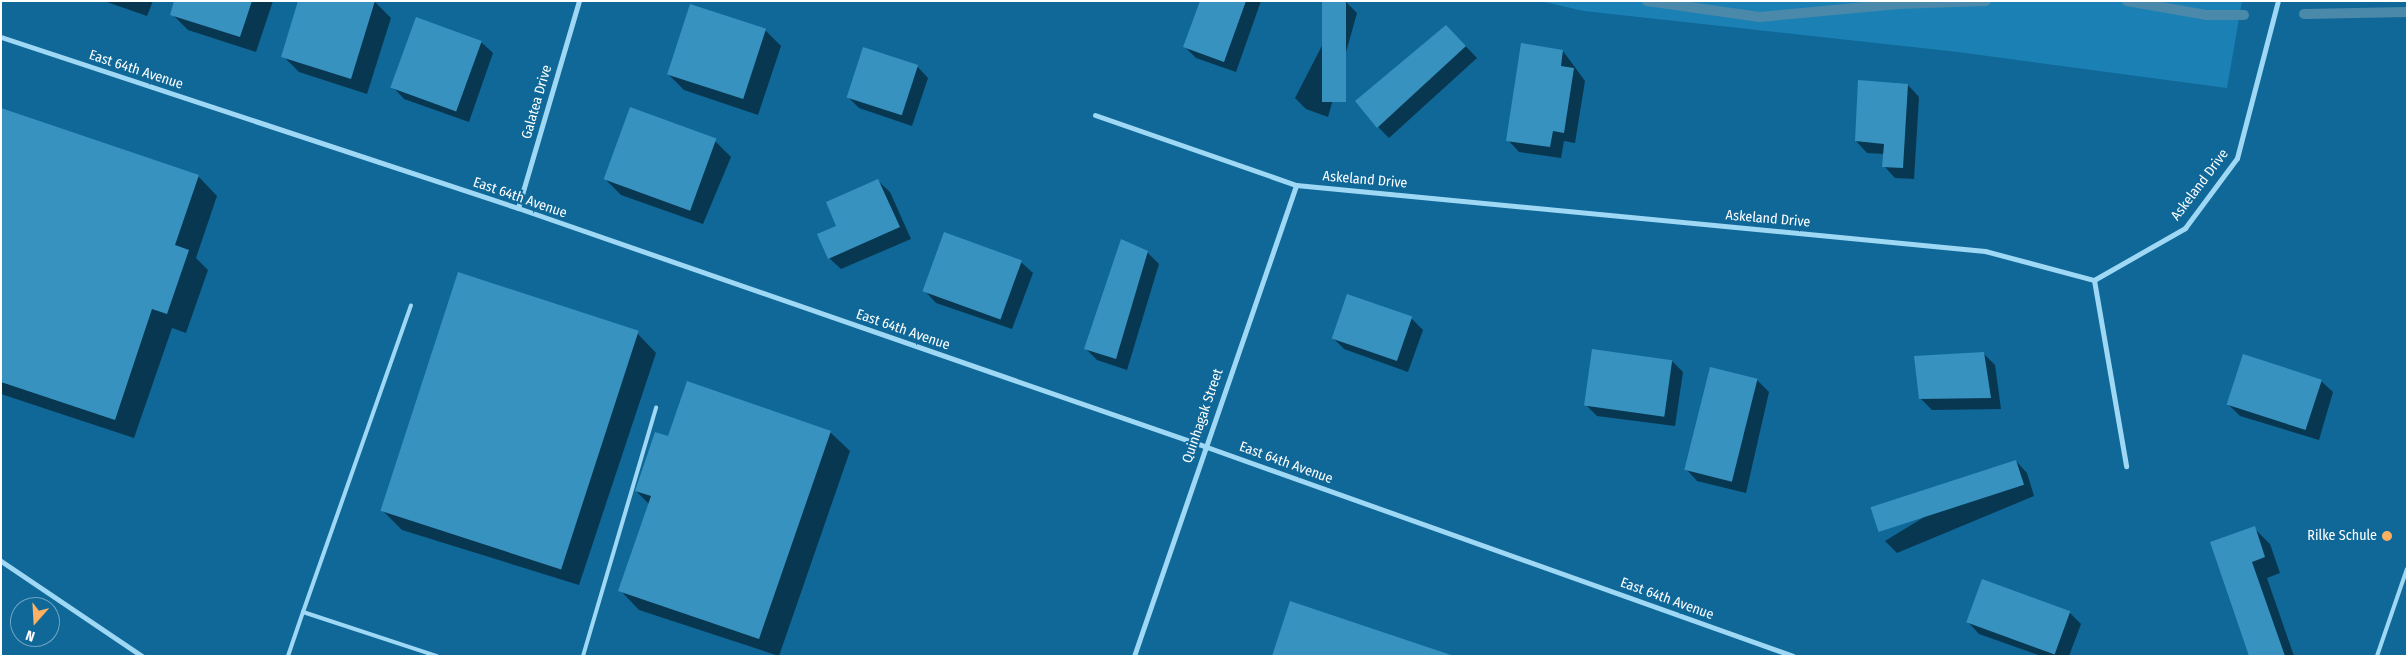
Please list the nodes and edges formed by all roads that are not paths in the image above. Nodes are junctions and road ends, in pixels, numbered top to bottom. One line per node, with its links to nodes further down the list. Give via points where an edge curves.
1 (579, 1): 6 (street, Galatea Drive)
2 (2278, 1): 7 (street, Askeland Drive, via 2237,158 2185,228)
3 (1, 37): 6 (street, East 64th Avenue)
4 (1095, 115): 5 (street, Askeland Drive)
5 (1296, 185): 7 (street, Askeland Drive, via 1985,251); 10 (street, Quinhagak Street)
6 (518, 208): 10 (street, East 64th Avenue)
7 (2094, 280): 11 (street)
8 (411, 305): 14 (lane)
9 (656, 408): 18 (lane)
10 (1204, 446): 19 (street, Quinhagak Street); 20 (street, East 64th Avenue)
11 (2126, 466)
12 (1, 561): 15 (street)
13 (2407, 569): 21 (lane)
14 (303, 612): 16 (lane); 17 (lane)
15 (142, 656)
16 (288, 656)
17 (438, 656)
18 (582, 656)
19 (1134, 656)
20 (1793, 656)
21 (2377, 656)

